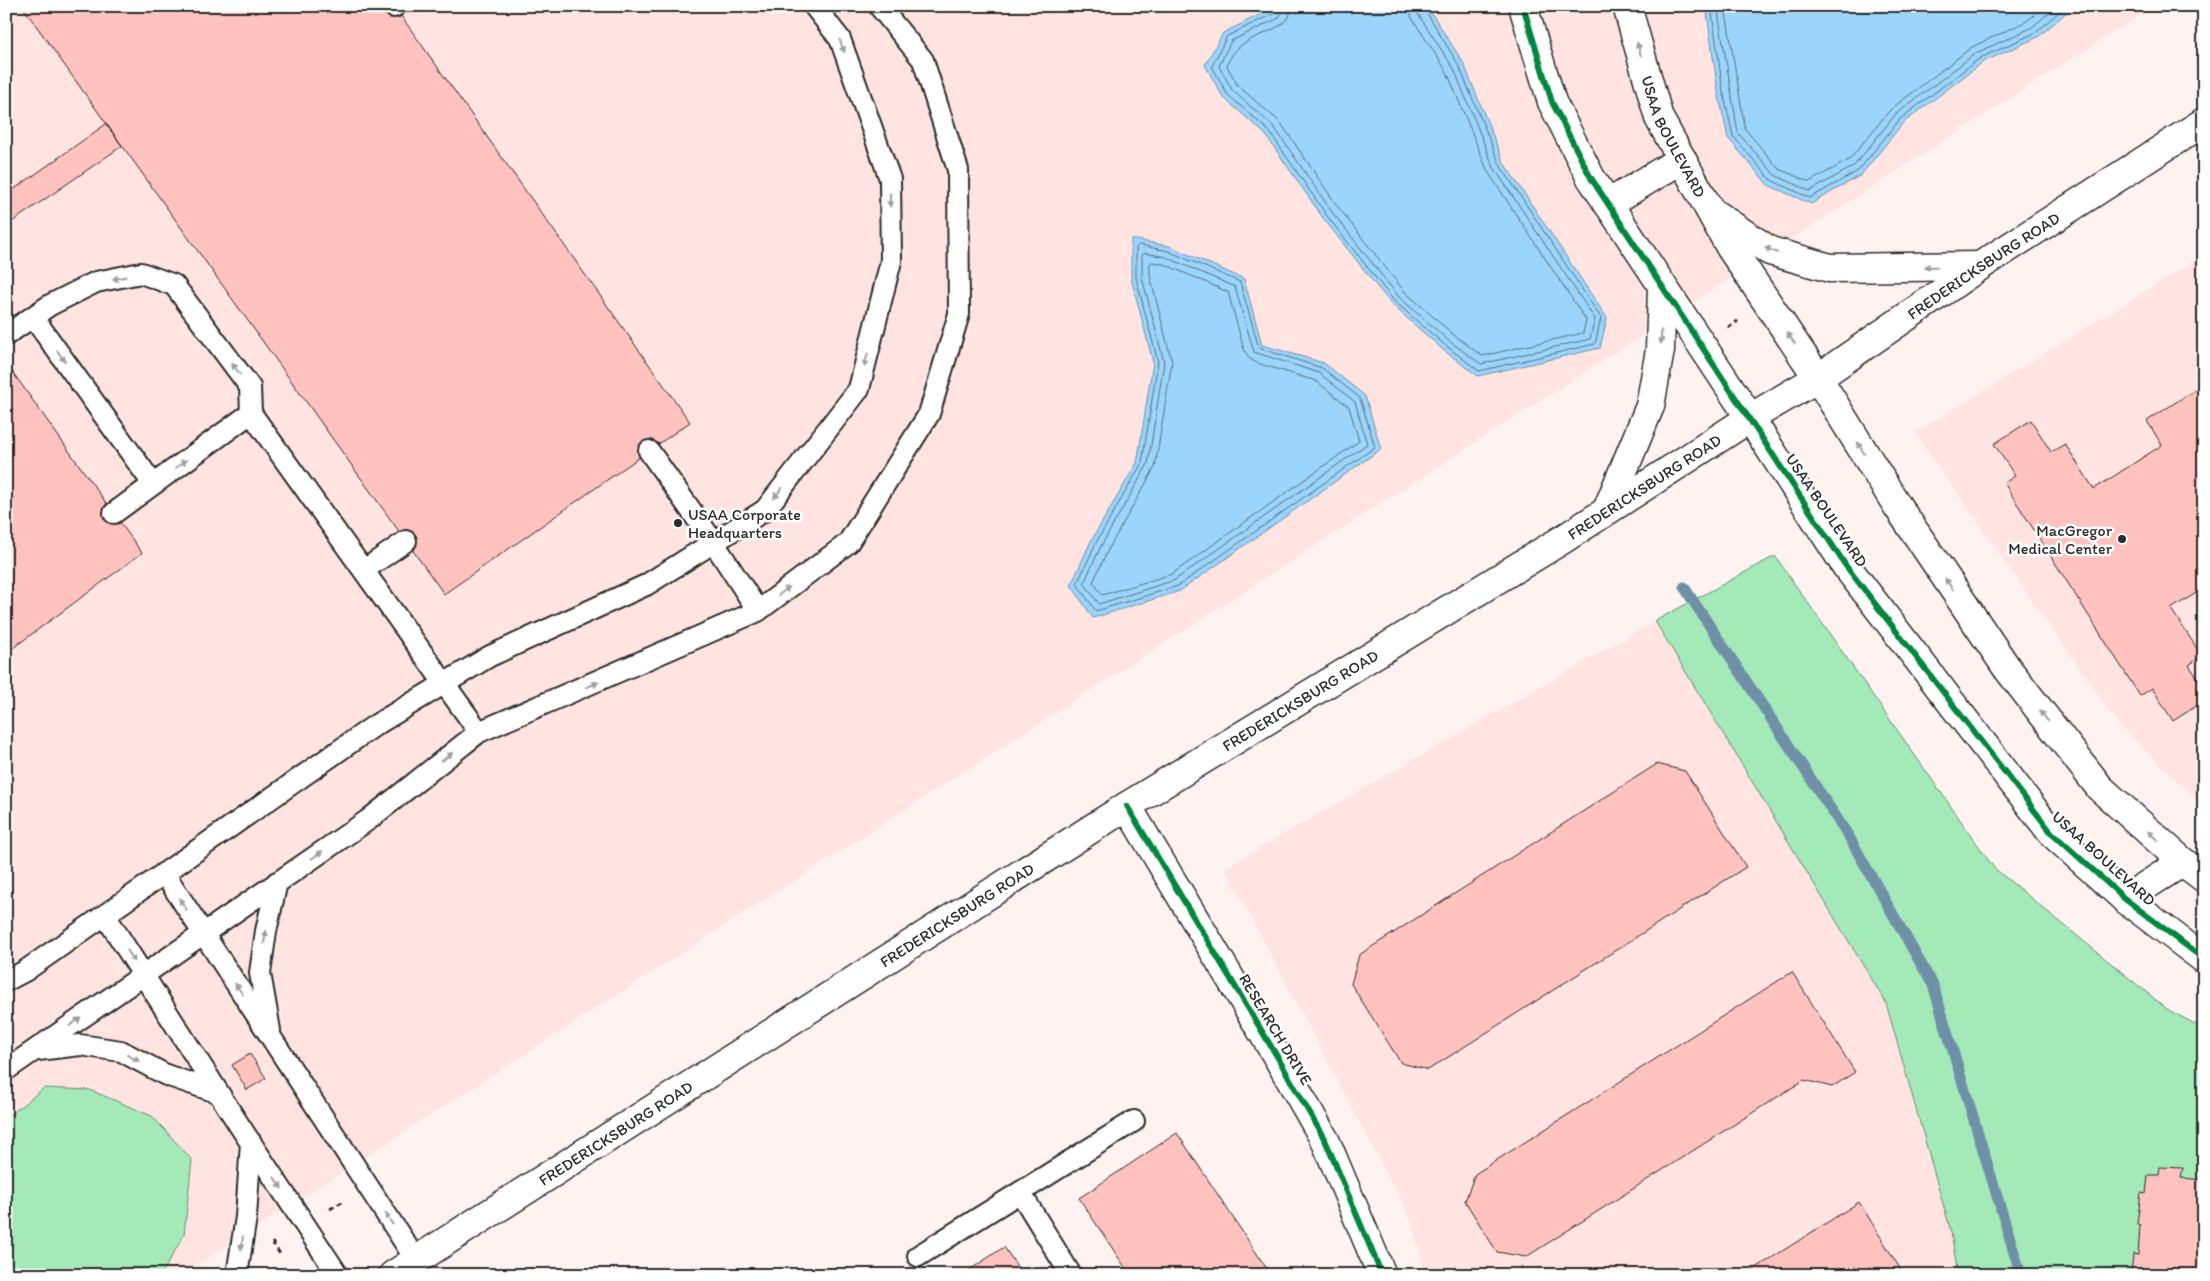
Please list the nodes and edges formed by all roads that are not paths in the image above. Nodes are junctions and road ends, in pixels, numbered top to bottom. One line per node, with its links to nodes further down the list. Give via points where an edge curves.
1 (814, 6): 21 (lane, one-way to 21, via 840,39 890,179 891,261 859,389 765,510)
2 (879, 6): 23 (lane, one-way to 2, via 848,543 929,414 960,314 958,170 923,60)
3 (1523, 6): 7 (street, USAA BOULEVARD, via 1552,102)
4 (1627, 6): 6 (street, USAA BOULEVARD, one-way to 4, via 1659,118)
5 (2204, 122): 9 (street, FREDERICKSBURG ROAD)
6 (1682, 159): 7 (street); 8 (street, USAA BOULEVARD)
7 (1608, 204): 10 (street, USAA BOULEVARD)
8 (1710, 211): 9 (street, one-way to 8, via 1830,268 1770,251); 13 (street, USAA BOULEVARD, one-way to 8, via 1730,247)
9 (1980, 266): 13 (street, FREDERICKSBURG ROAD)
10 (1662, 288): 15 (street, USAA BOULEVARD); 18 (street, one-way to 18, via 1660,350 1650,406)
11 (33, 317): 12 (lane); 14 (lane, one-way to 11, via 250,387 174,285 141,273 96,282); 17 (lane, one-way to 17)
12 (6, 335)
13 (1818, 378): 15 (street, FREDERICKSBURG ROAD); 27 (street, USAA BOULEVARD, one-way to 13, via 2100,788 2007,668 1898,508)
14 (251, 413): 17 (lane, one-way to 14); 22 (lane)
15 (1750, 418): 18 (street, FREDERICKSBURG ROAD); 30 (street, USAA BOULEVARD, via 1846,566 2051,832)
16 (649, 451): 21 (lane)
17 (153, 484): 19 (lane)
18 (1607, 510): 26 (street, FREDERICKSBURG ROAD)
19 (114, 513)
20 (406, 541): 22 (lane)
21 (714, 542): 23 (lane); 24 (lane, via 646,585 490,656)
22 (364, 570): 24 (lane)
23 (758, 611): 25 (lane, one-way to 23)
24 (445, 683): 25 (lane); 28 (lane, via 374,726)
25 (479, 732): 29 (lane, one-way to 25, via 368,820)
26 (1127, 806): 44 (street, FREDERICKSBURG ROAD); 49 (street, RESEARCH DRIVE, via 1326,1142)
27 (2193, 870): 30 (street)
28 (164, 873): 31 (lane); 32 (lane, one-way to 28)
29 (277, 882): 32 (lane); 36 (lane, one-way to 29, via 260,973)
30 (2124, 898): 33 (street, USAA BOULEVARD)
31 (105, 914): 34 (lane, one-way to 34); 35 (lane)
32 (202, 934): 34 (lane); 36 (lane, one-way to 32)
33 (2204, 959)
34 (143, 975): 37 (lane, one-way to 34); 39 (lane)
35 (6, 981)
36 (271, 1037): 44 (lane, one-way to 36)
37 (34, 1050): 38 (lane); 39 (lane, one-way to 39, via 80,1045 121,1052 166,1075)
38 (6, 1070)
39 (219, 1093): 41 (lane)
40 (1134, 1121): 42 (lane)
41 (251, 1142): 45 (lane, one-way to 45, via 246,1217); 46 (lane, one-way to 46)
42 (1020, 1192): 43 (lane); 48 (lane)
43 (918, 1256)
44 (416, 1260): 47 (street, FREDERICKSBURG ROAD)
45 (237, 1275)
46 (338, 1275)
47 (393, 1275)
48 (1071, 1275)
49 (1382, 1275)

